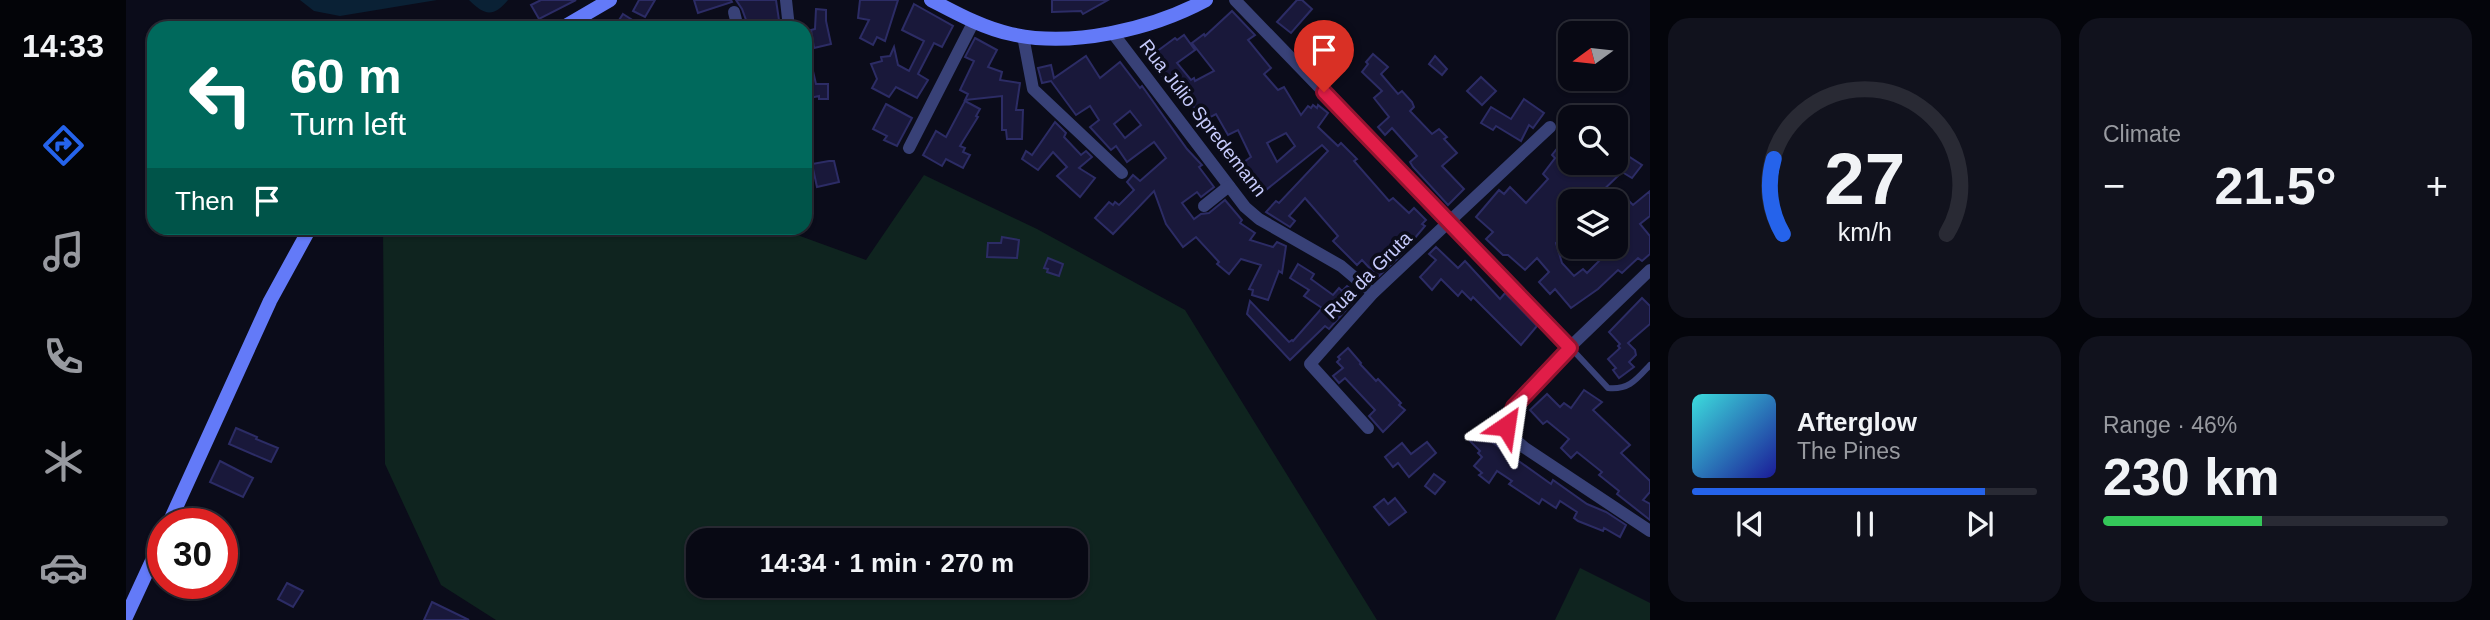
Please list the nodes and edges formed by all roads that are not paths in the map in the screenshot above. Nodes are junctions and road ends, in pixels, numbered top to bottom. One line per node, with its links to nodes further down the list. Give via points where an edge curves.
1 (610, 0): 7 (main road)
2 (786, 0): 9 (street)
3 (931, 0): 10 (main road)
4 (1206, 0): 11 (main road, via 1168,18)
5 (1235, 0): 18 (street)
6 (734, 12): 8 (street)
7 (574, 21)
8 (736, 21)
9 (788, 21)
10 (974, 21): 12 (main road); 14 (street)
11 (1112, 32): 12 (main road); 16 (street, Rua Júlio Spredemann)
12 (1023, 36): 15 (street, via 1032,89)
13 (1550, 127): 18 (street, Rua da Gruta)
14 (909, 148)
15 (1122, 173)
16 (1229, 186): 17 (street); 21 (street, Rua Júlio Spredemann, via 1259,219 1340,266)
17 (1204, 206)
18 (1449, 222): 21 (street, Rua da Gruta); 22 (street)
19 (306, 235): 25 (main road, via 270,301)
20 (1650, 270): 22 (street)
21 (1373, 293): 24 (street, Rua da Gruta, via 1310,364)
22 (1570, 348): 23 (lane, via 1608,388 1621,390); 26 (street, via 1514,407 1506,426 1525,448)
23 (1650, 365)
24 (1368, 428)
25 (176, 508)
26 (1650, 531)
27 (147, 572): 28 (main road)
28 (126, 617)

